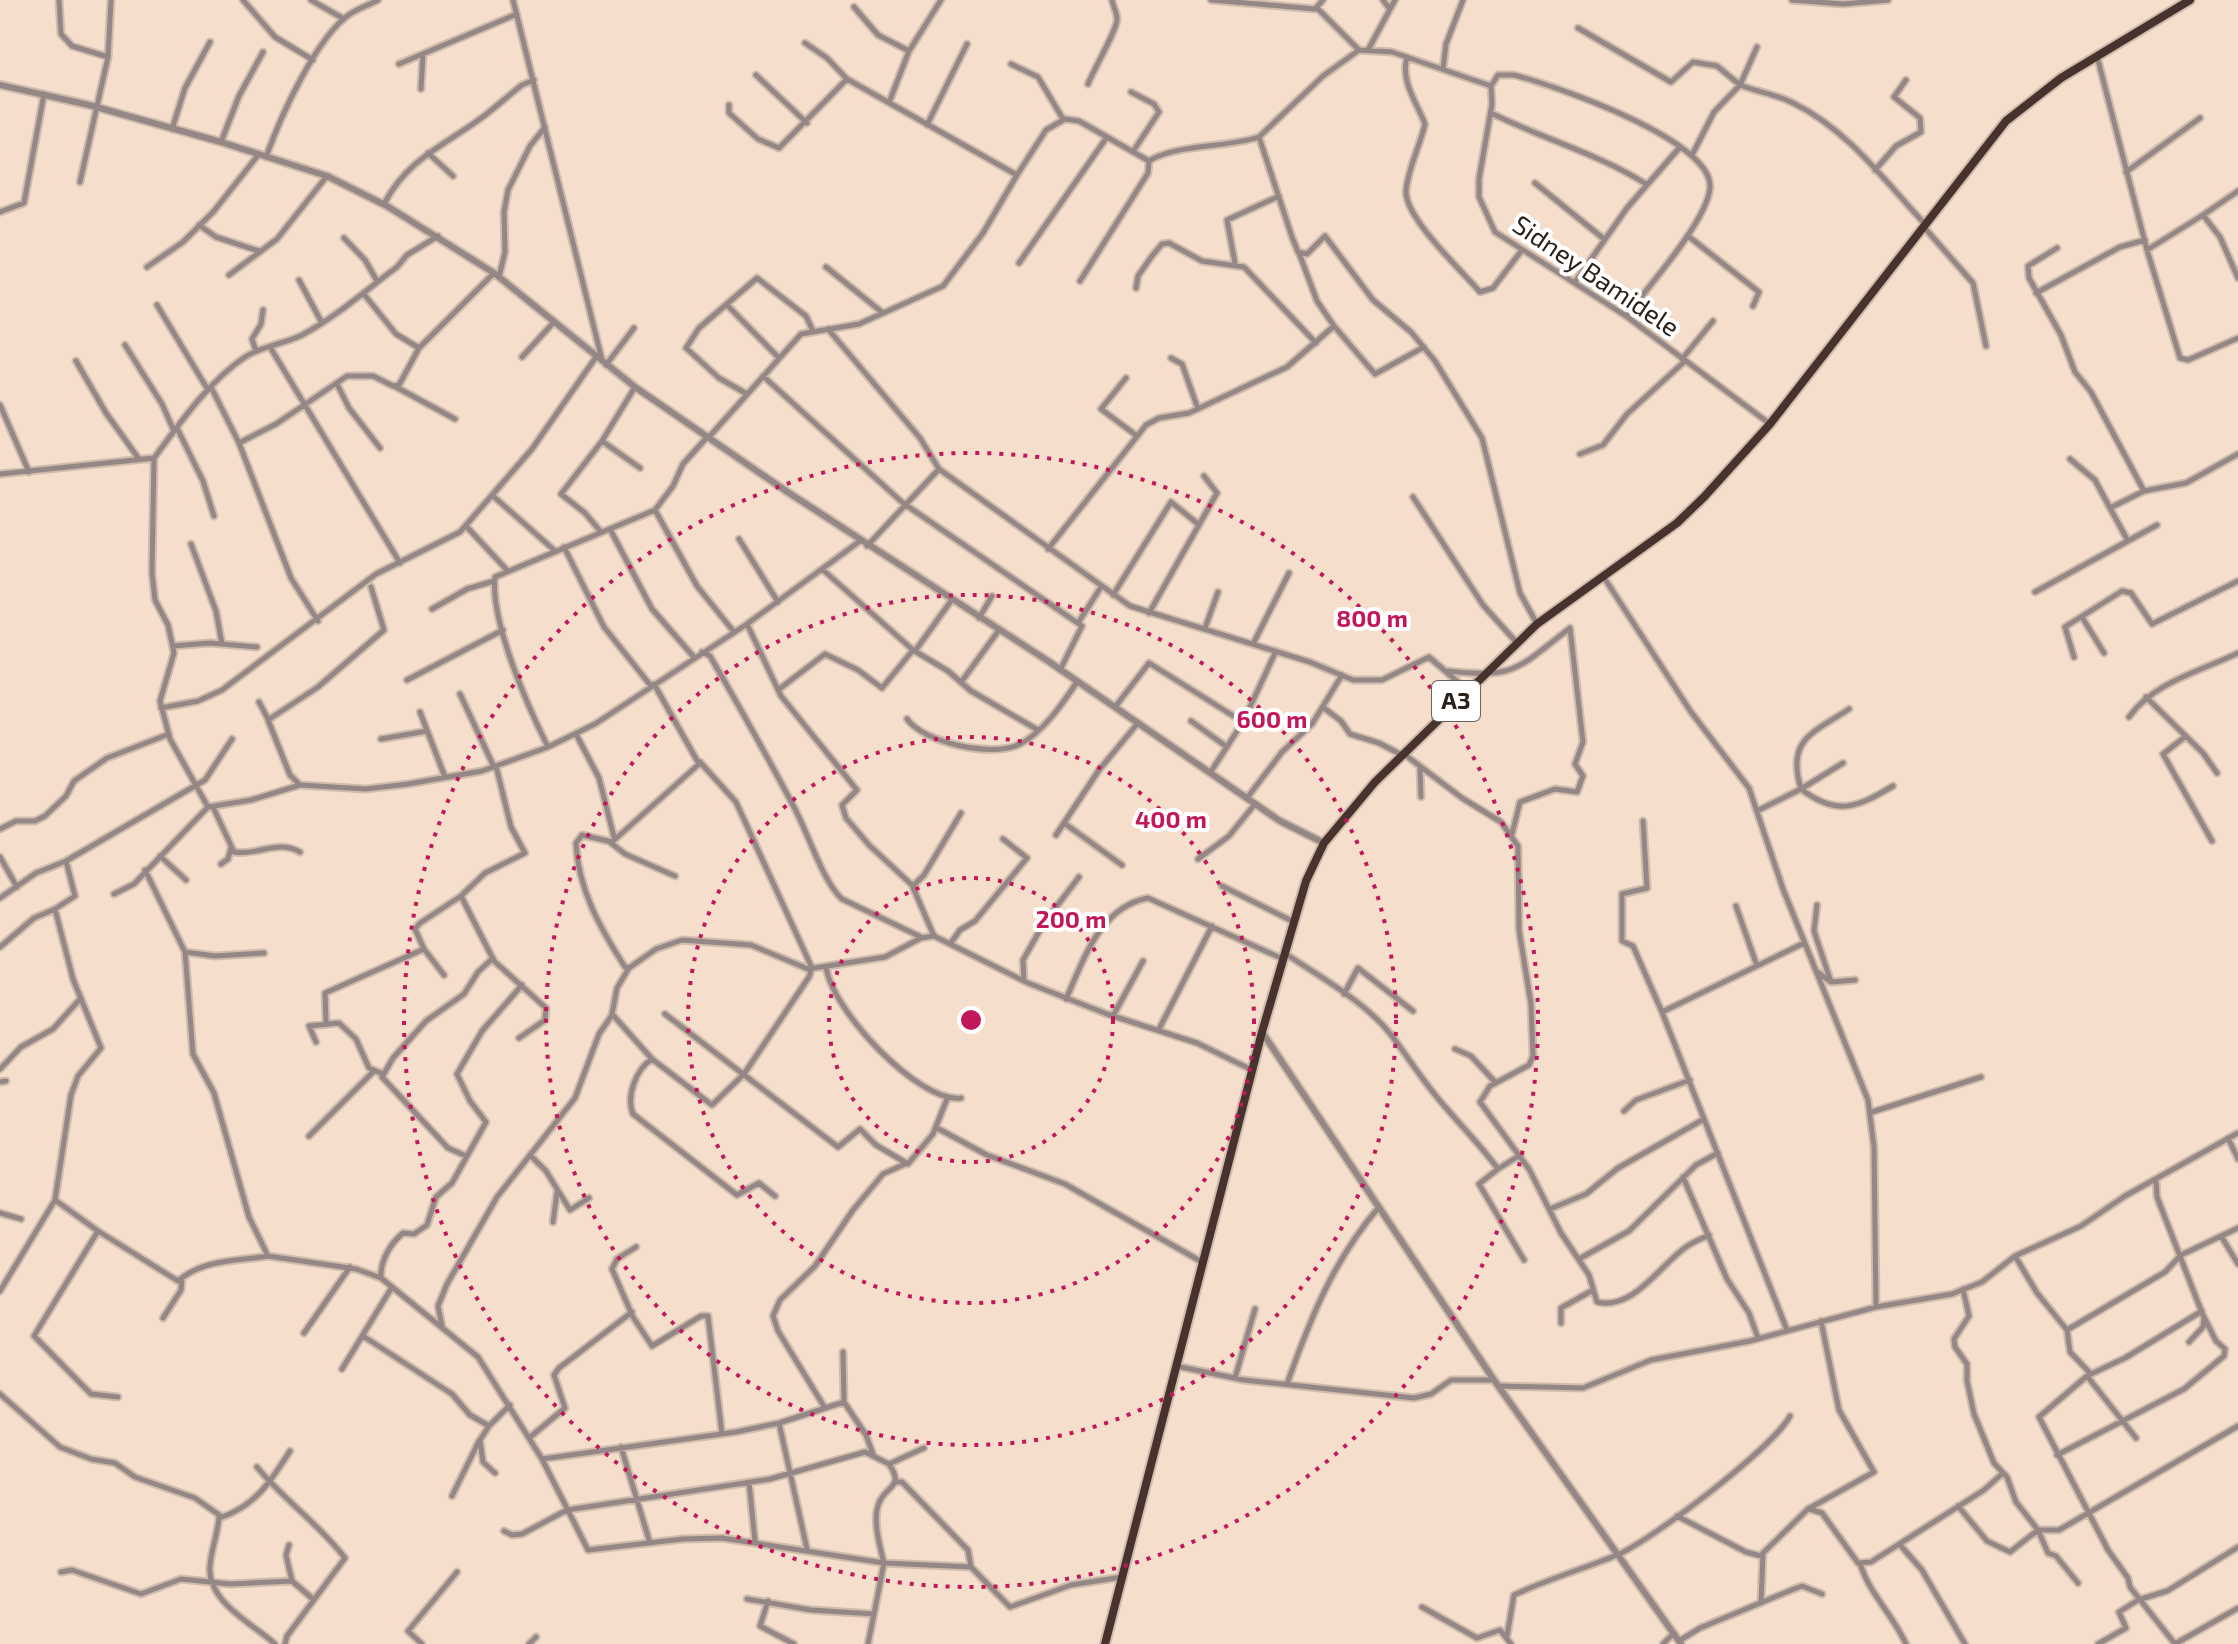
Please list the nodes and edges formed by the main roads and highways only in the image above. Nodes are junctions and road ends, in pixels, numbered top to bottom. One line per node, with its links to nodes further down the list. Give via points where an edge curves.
1 (2190, 0): 2 (highway, A3, via 2097,55 2006,121 1770,424 1677,523 1537,624 1402,754 1324,843 1306,881 1262,1032)
2 (1105, 1644)

